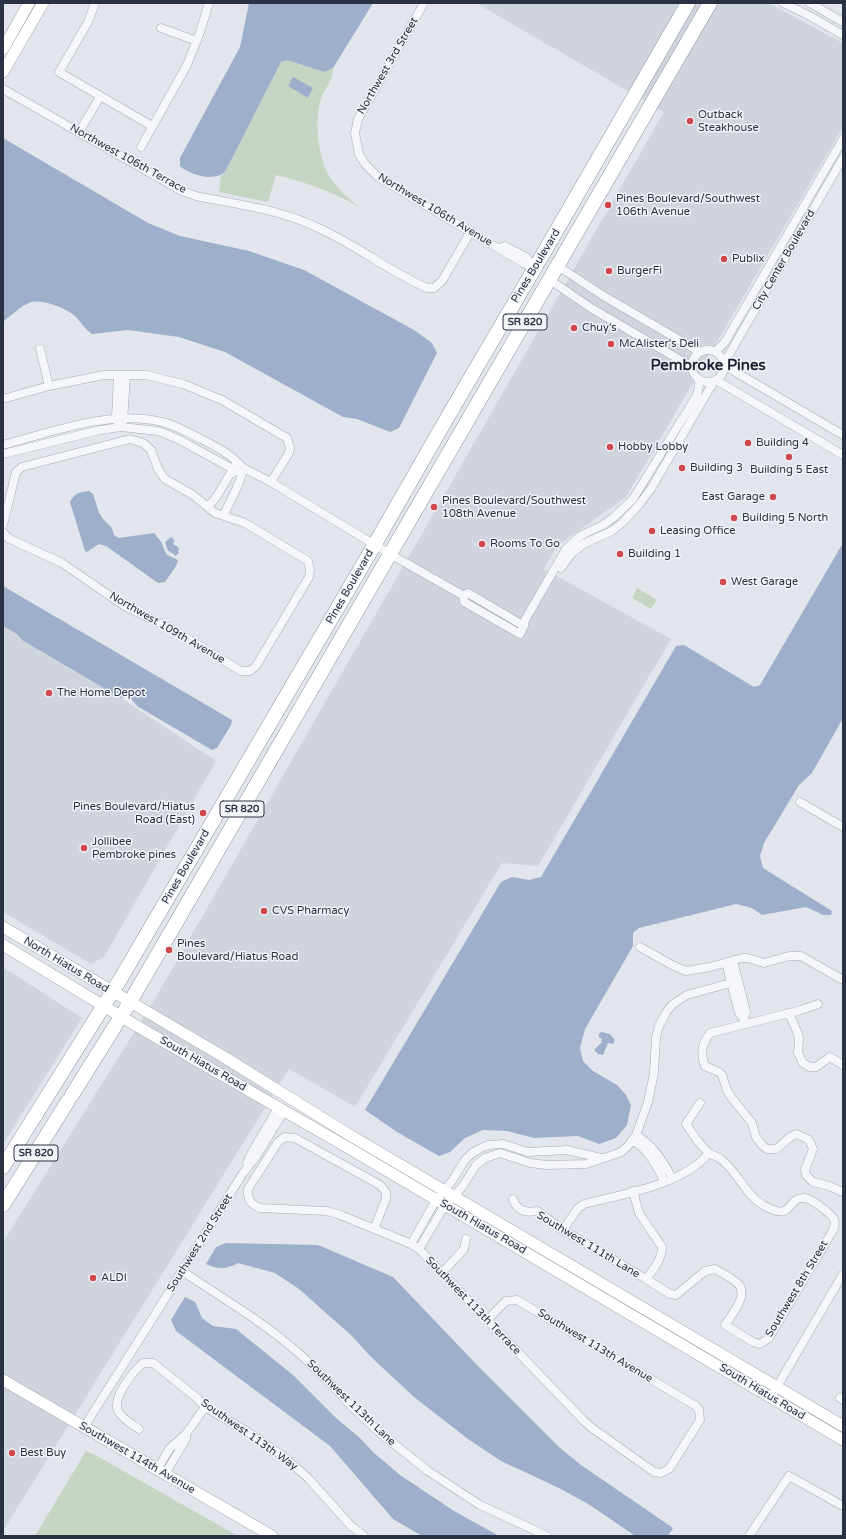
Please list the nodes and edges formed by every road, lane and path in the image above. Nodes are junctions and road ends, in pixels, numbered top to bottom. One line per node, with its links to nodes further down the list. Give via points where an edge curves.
1 (29, 3): 14 (main road)
2 (42, 3): 15 (main road)
3 (96, 3): 17 (street, via 59,72)
4 (209, 3): 13 (street)
5 (424, 3): 22 (street, Northwest 3rd Street, via 360,112 355,133)
6 (688, 3): 27 (highway, Pines Boulevard / SR 820)
7 (710, 3): 28 (highway, Pines Boulevard / SR 820)
8 (783, 3): 12 (street)
9 (810, 3): 10 (street)
10 (843, 22)
11 (161, 28): 13 (street)
12 (843, 35)
13 (197, 41): 18 (street, via 187,65)
14 (3, 49)
15 (3, 72)
16 (3, 89): 19 (street, Northwest 106th Terrace)
17 (100, 96): 18 (street); 19 (street)
18 (152, 126): 21 (street)
19 (80, 132): 26 (street, Northwest 106th Terrace, via 182,191 301,220 339,237 427,288 434,288 442,281)
20 (843, 139): 24 (street, City Center Boulevard)
21 (140, 147)
22 (359, 154): 26 (street, Northwest 106th Avenue, via 378,177)
23 (843, 158): 25 (street, City Center Boulevard)
24 (799, 215): 25 (street); 34 (street, City Center Boulevard, via 725,342)
25 (807, 220): 35 (street, City Center Boulevard)
26 (471, 231): 29 (street, Northwest 106th Avenue, via 498,247 505,246 518,252)
27 (550, 242): 29 (highway, Pines Boulevard / SR 820); 30 (highway, via 547,257)
28 (558, 266): 30 (highway, Pines Boulevard / SR 820); 33 (street, via 590,288)
29 (535, 268): 31 (highway); 54 (highway, Pines Boulevard / SR 820)
30 (550, 280): 31 (highway, Pines Boulevard / SR 820); 36 (street, via 591,308)
31 (541, 296): 55 (highway, Pines Boulevard / SR 820)
32 (40, 349): 40 (street)
33 (700, 352): 34 (street); 36 (street, via 695,357)
34 (715, 352): 35 (street, via 719,354)
35 (723, 364): 39 (street, via 721,374); 44 (street)
36 (692, 367): 38 (street)
37 (122, 375): 40 (street, via 104,375); 42 (street); 49 (street, via 146,375 183,384 222,400 287,438 289,453)
38 (699, 379): 39 (street, via 704,382); 57 (street, via 700,386 696,395 633,499 614,517 580,536 566,549)
39 (715, 380): 47 (street); 57 (street, via 639,505 622,524 572,552 529,623)
40 (49, 386): 41 (street)
41 (3, 398)
42 (120, 418): 43 (street); 45 (street, via 100,420); 48 (street, via 161,422 182,429 234,458)
43 (120, 427): 46 (street); 48 (street, via 158,431 229,467)
44 (843, 435)
45 (3, 445)
46 (3, 454)
47 (843, 455)
48 (243, 468): 49 (street); 50 (street, via 230,474); 51 (street, via 242,480)
49 (271, 482): 54 (street)
50 (208, 507): 51 (street); 52 (street, via 193,495 164,479 151,450 143,443 130,440 22,467 16,472)
51 (224, 515): 53 (street, Northwest 109th Avenue, via 245,523 308,561 310,570 309,577 256,666 250,671 241,671 172,629 126,607 62,563 8,538)
52 (3, 525)
53 (3, 533)
54 (375, 545): 55 (street); 66 (highway, Pines Boulevard / SR 820)
55 (390, 554): 56 (street); 67 (highway, Pines Boulevard / SR 820)
56 (464, 596): 57 (street, via 468,594); 57 (street, via 464,602 520,634)
57 (524, 626)
58 (800, 802): 59 (street)
59 (843, 827)
60 (3, 927): 66 (main road, North Hiatus Road)
61 (3, 945): 69 (main road, North Hiatus Road)
62 (640, 946): 63 (street, via 686,971)
63 (729, 962): 64 (street, via 748,958 764,963 789,956 802,956); 65 (street)
64 (843, 980)
65 (735, 982): 72 (street, via 746,1011); 79 (street, via 687,995 673,1004 664,1015 656,1037 656,1060 651,1088)
66 (113, 992): 67 (main road, North Hiatus Road); 69 (highway, Pines Boulevard / SR 820)
67 (130, 1002): 71 (highway, Pines Boulevard / SR 820); 75 (main road, South Hiatus Road)
68 (818, 1004): 70 (street)
69 (104, 1006): 71 (main road, North Hiatus Road); 82 (highway, Pines Boulevard / SR 820)
70 (789, 1012): 72 (street); 73 (street, via 798,1034 798,1053 803,1063 816,1067 830,1057)
71 (121, 1017): 74 (main road, South Hiatus Road); 91 (highway, Pines Boulevard / SR 820)
72 (745, 1021): 87 (street, via 710,1034 702,1048 705,1066 722,1074 729,1094 752,1123 756,1137 764,1147 776,1149 789,1137 797,1134 809,1140 813,1150 805,1170 806,1175 813,1182)
73 (843, 1065)
74 (231, 1081): 75 (main road, via 242,1081 274,1098); 77 (main road, South Hiatus Road)
75 (292, 1099): 78 (main road, South Hiatus Road)
76 (700, 1103): 80 (street, via 686,1124)
77 (281, 1110): 78 (main road, via 288,1107 298,1109 331,1129); 90 (main road, South Hiatus Road); 97 (street, Southwest 2nd Street, via 251,1154)
78 (348, 1134): 85 (main road, South Hiatus Road)
79 (634, 1138): 81 (street, via 621,1152); 83 (street, via 650,1144); 84 (street)
80 (709, 1153): 83 (street, via 690,1170); 102 (street, Southwest 8th Street, via 723,1160 750,1194 763,1205 784,1212 796,1201 806,1198 832,1215 835,1225 769,1338)
81 (601, 1158): 85 (street, via 567,1150 528,1152 503,1144 489,1145 468,1156); 88 (street, via 586,1164 546,1164 530,1163 500,1153 492,1155 476,1165)
82 (3, 1167)
83 (672, 1178): 84 (street)
84 (664, 1181): 86 (street)
85 (444, 1190): 88 (main road, South Hiatus Road); 90 (street)
86 (633, 1191): 93 (street, via 584,1204 578,1208); 100 (street, via 639,1213 662,1247 662,1253)
87 (843, 1192)
88 (454, 1196): 90 (street); 104 (main road, South Hiatus Road)
89 (512, 1199): 93 (street, Southwest 111th Lane, via 519,1209 527,1212 537,1211)
90 (441, 1203): 95 (street); 96 (street); 105 (main road, South Hiatus Road)
91 (3, 1205)
92 (374, 1229): 92 (street, Southwest 113th Terrace, via 386,1199 386,1192 380,1185 295,1138 285,1137 278,1142 248,1189 248,1197 252,1204 260,1208 326,1211); 95 (street, Southwest 113th Terrace)
93 (563, 1230): 100 (street, Southwest 111th Lane)
94 (466, 1239): 98 (street, via 464,1249)
95 (411, 1244): 96 (street, Southwest 113th Terrace)
96 (419, 1249): 98 (street, Southwest 113th Terrace)
97 (182, 1271): 108 (street, Southwest 2nd Street); 116 (street, Southwest 113th Lane, via 252,1317 301,1355 374,1427 428,1471 480,1505)
98 (442, 1273): 101 (street, Southwest 113th Terrace)
99 (843, 1274): 104 (street)
100 (646, 1279): 102 (street, Southwest 111th Lane, via 676,1295 705,1271 714,1269 737,1282 742,1288 742,1298 725,1326)
101 (487, 1320): 112 (street, Southwest 113th Terrace, via 592,1428 654,1472); 112 (street, Southwest 113th Avenue, via 506,1302 517,1300 696,1406 700,1415 697,1426 669,1469)
102 (760, 1344)
103 (3, 1380): 108 (main road, Southwest 114th Avenue)
104 (778, 1387): 105 (street); 107 (main road, South Hiatus Road)
105 (771, 1397): 110 (main road, South Hiatus Road)
106 (206, 1407): 109 (street, Southwest 113th Way, via 153,1363 143,1363 117,1398 117,1409 123,1418); 111 (street); 115 (street, Southwest 113th Way, via 283,1456 308,1478 350,1526)
107 (843, 1426)
108 (84, 1427): 111 (main road, Southwest 114th Avenue)
109 (139, 1429)
110 (843, 1440)
111 (161, 1472): 114 (main road, Southwest 114th Avenue)
112 (661, 1473)
113 (843, 1506): 117 (street, via 789,1476)
114 (272, 1536)
115 (364, 1536)
116 (546, 1536)
117 (749, 1536)

